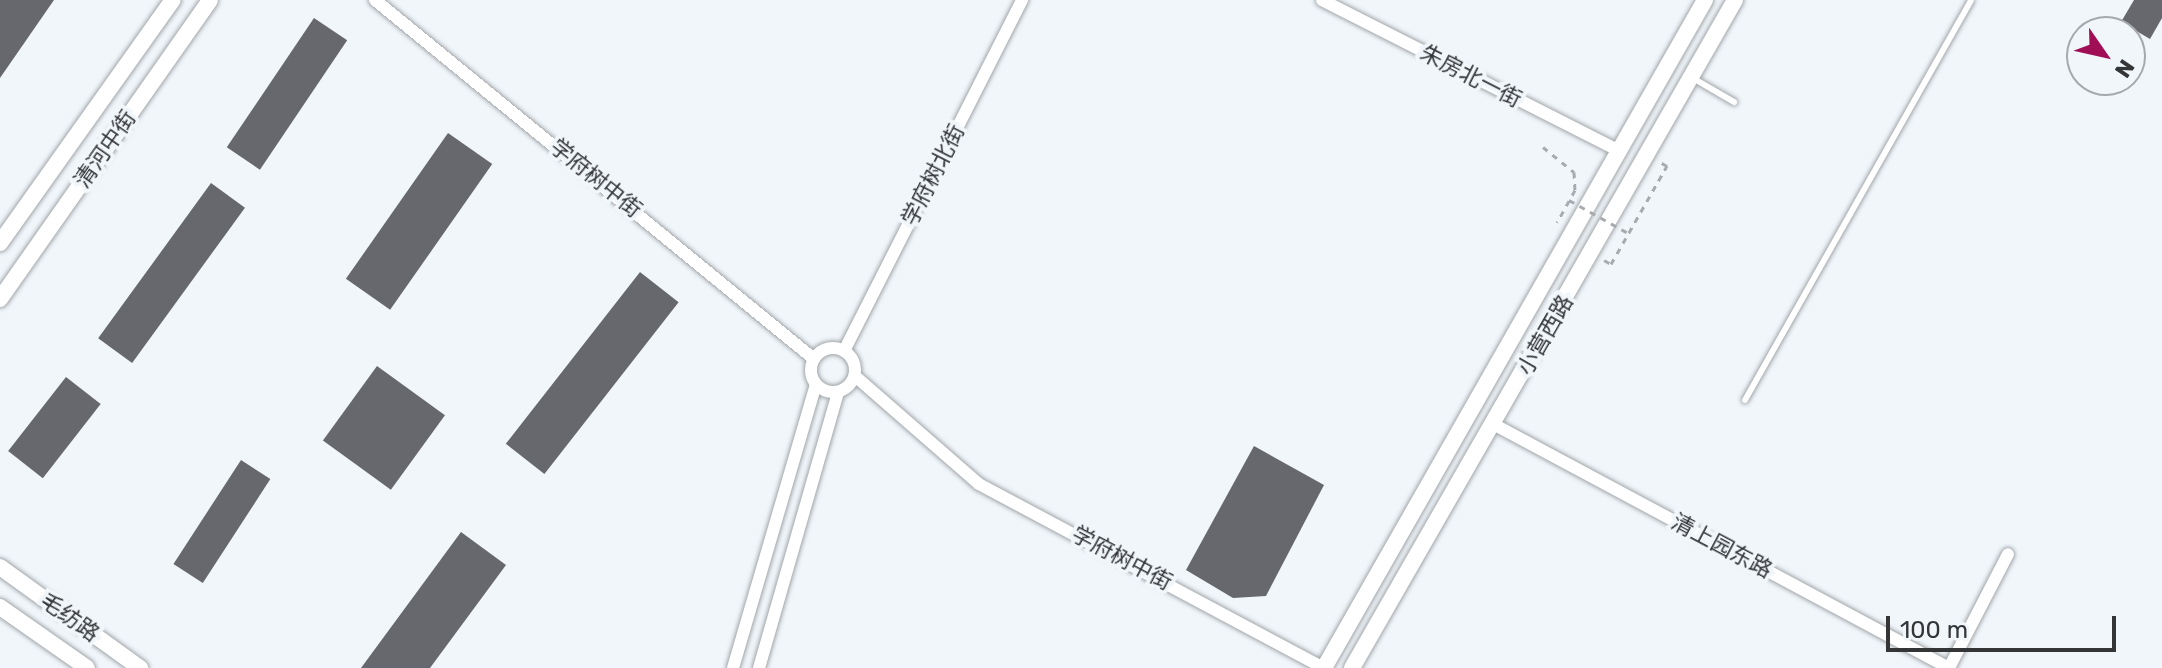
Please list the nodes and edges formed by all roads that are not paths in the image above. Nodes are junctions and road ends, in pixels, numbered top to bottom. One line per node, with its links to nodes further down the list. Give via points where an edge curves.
1 (173, 0): 12 (main road, 清河中街)
2 (210, 0): 13 (main road, 清河中街)
3 (375, 0): 15 (street, 学府树中街)
4 (1022, 0): 14 (street, 学府树北街)
5 (1322, 0): 11 (street, 朱房北一街)
6 (1705, 0): 11 (main road, 小营西路)
7 (1735, 0): 9 (main road, 小营西路)
8 (1971, 0): 19 (lane)
9 (1691, 77): 10 (lane); 20 (main road, 小营西路)
10 (1734, 102)
11 (1620, 151): 28 (main road, 小营西路)
12 (0, 243)
13 (0, 299)
14 (844, 351): 15 (street, via 832,348); 16 (street)
15 (814, 359): 17 (street)
16 (855, 376): 18 (street); 28 (street, 学府树中街, via 979,484)
17 (816, 385): 18 (street); 26 (street)
18 (838, 392): 27 (street)
19 (1745, 400)
20 (1495, 425): 29 (main road, 小营西路); 30 (street, 清上园东路)
21 (2008, 554): 30 (street)
22 (0, 567): 25 (main road, 毛纺路)
23 (0, 607): 24 (main road, 毛纺路)
24 (87, 668)
25 (140, 668)
26 (733, 668)
27 (759, 668)
28 (1324, 668)
29 (1352, 668)
30 (1949, 668)

